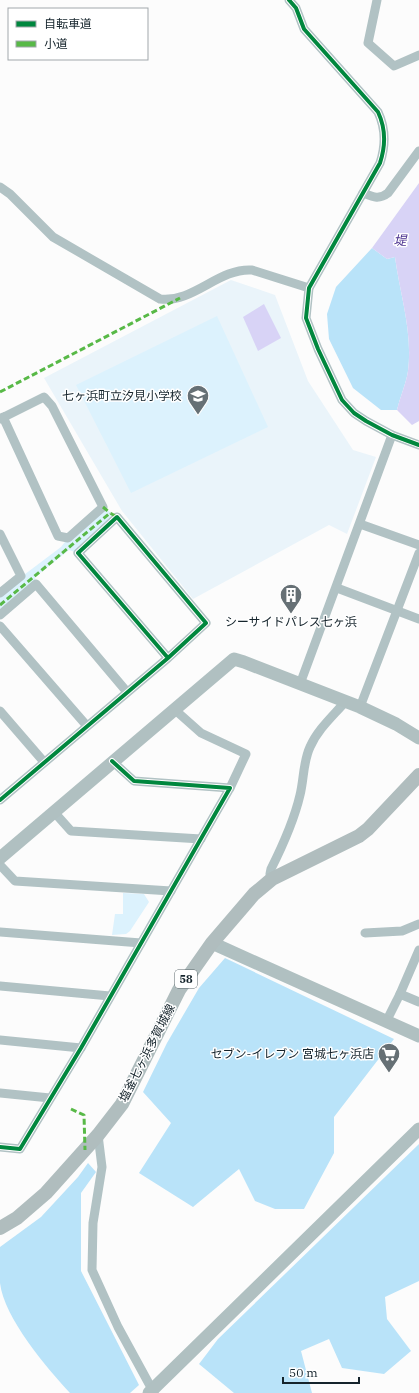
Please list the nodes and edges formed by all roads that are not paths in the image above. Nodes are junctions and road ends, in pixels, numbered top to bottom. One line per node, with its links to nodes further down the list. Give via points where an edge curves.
1 (377, 0): 3 (street, via 368,43 394,66)
2 (294, 1): 6 (street, via 304,29 378,112 384,126 384,152)
3 (419, 55)
4 (419, 151): 6 (street, via 383,197 375,198)
5 (0, 187): 7 (street, via 53,236 160,299 180,298 230,272 243,270 252,270)
6 (363, 193): 7 (street)
7 (309, 288): 9 (street, via 306,302 308,323 342,400 354,413)
8 (2, 418): 8 (street, via 44,397 52,406 103,508 68,538 58,536)
9 (392, 435): 10 (street); 11 (street)
10 (419, 445)
11 (360, 524): 13 (street); 15 (street)
12 (0, 534): 16 (street, via 21,576)
13 (419, 545)
14 (419, 553): 17 (street)
15 (337, 588): 17 (street); 22 (street)
16 (0, 593)
17 (398, 610): 19 (street); 25 (street)
18 (0, 615): 23 (street, via 36,584)
19 (419, 619)
20 (0, 626): 28 (street)
21 (168, 658): 21 (street, via 78,553 117,517 206,623); 23 (street)
22 (300, 684): 24 (street); 26 (street, via 234,659)
23 (127, 692): 28 (street)
24 (345, 702): 25 (street); 39 (street, via 318,732 309,748 300,794 291,825 271,869)
25 (360, 708): 29 (street, via 396,724)
26 (174, 709): 30 (street); 33 (street, via 201,733 246,754)
27 (0, 711): 31 (street)
28 (87, 726): 31 (street)
29 (419, 738)
30 (112, 761): 33 (street, via 134,781); 35 (street)
31 (44, 762): 34 (street)
32 (419, 775): 39 (main road, 塩釜七ヶ浜多賀城線 / 58, via 359,836)
33 (230, 788): 36 (street)
34 (0, 800)
35 (54, 812): 36 (street, via 71,831); 37 (street)
36 (201, 839): 40 (street)
37 (0, 858)
38 (0, 866): 40 (street, via 15,880)
39 (272, 879): 45 (main road, 塩釜七ヶ浜多賀城線 / 58, via 254,894)
40 (171, 891): 44 (street)
41 (419, 924): 43 (street, via 402,932)
42 (0, 932): 44 (street)
43 (365, 933)
44 (141, 943): 49 (street)
45 (212, 943): 51 (street); 58 (main road, 塩釜七ヶ浜多賀城線 / 58, via 179,990 122,1104)
46 (419, 950): 48 (street)
47 (0, 986): 49 (street)
48 (400, 994): 50 (street); 51 (street)
49 (110, 996): 54 (street)
50 (419, 1002)
51 (386, 1022): 52 (street)
52 (419, 1036)
53 (0, 1040): 54 (street)
54 (81, 1048): 56 (street)
55 (0, 1093): 56 (street)
56 (50, 1098): 59 (street, via 20,1148)
57 (419, 1129): 61 (street)
58 (98, 1136): 60 (main road, 塩釜七ヶ浜多賀城線 / 58, via 46,1193 17,1218); 61 (street, via 102,1168 93,1223 92,1270)
59 (0, 1147)
60 (0, 1228)
61 (152, 1392)

